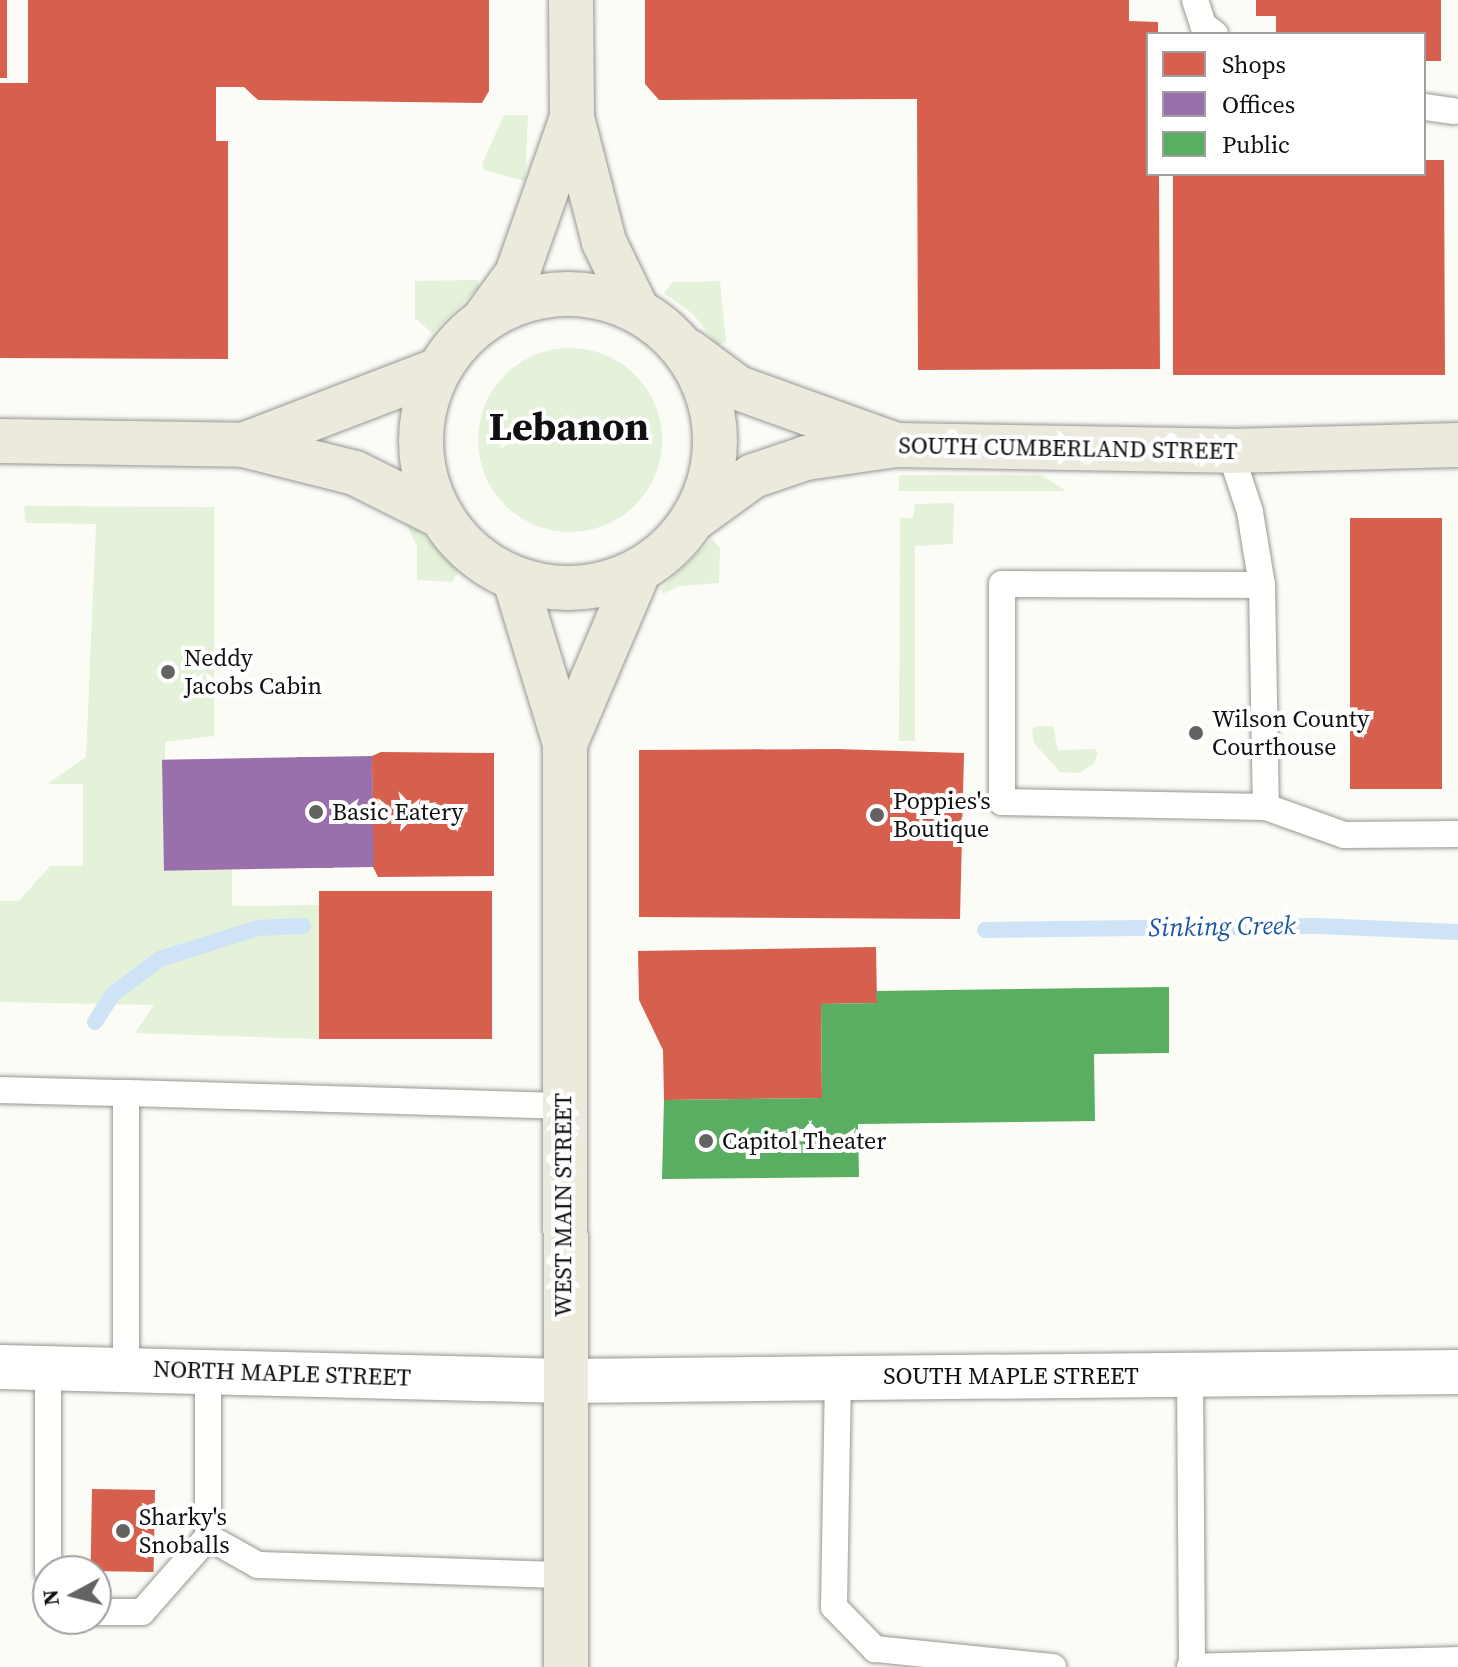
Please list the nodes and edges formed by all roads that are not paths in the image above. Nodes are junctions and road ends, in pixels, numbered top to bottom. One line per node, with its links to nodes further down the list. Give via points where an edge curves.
1 (571, 0): 6 (main road)
2 (1195, 0): 3 (lane, via 1203,25)
3 (1212, 32)
4 (1426, 107): 5 (lane)
5 (1454, 111)
6 (572, 118): 7 (main road, via 604,242); 8 (main road, via 517,274)
7 (637, 310): 8 (main road, via 608,298 545,295); 9 (main road)
8 (485, 318): 10 (main road)
9 (683, 348): 13 (main road, via 738,388); 17 (main road, via 706,387 716,431 712,477)
10 (438, 370): 12 (main road); 16 (main road, via 425,406 420,443 426,481)
11 (0, 441): 12 (main road)
12 (243, 445): 16 (main road, via 355,473)
13 (896, 445): 15 (main road, SOUTH CUMBERLAND STREET); 17 (main road, SOUTH CUMBERLAND STREET, via 806,458 753,476)
14 (1458, 445): 15 (main road, SOUTH CUMBERLAND STREET)
15 (1230, 451): 20 (lane, via 1250,512)
16 (441, 516): 19 (main road, via 460,543)
17 (695, 518): 18 (main road, via 670,550)
18 (638, 573): 19 (main road, via 578,590); 21 (main road, WEST MAIN STREET)
19 (515, 580): 21 (main road, WEST MAIN STREET)
20 (1262, 585): 22 (lane); 22 (lane, via 1002,584 1002,802)
21 (565, 744): 26 (main road, WEST MAIN STREET)
22 (1266, 807): 23 (lane, via 1344,835)
23 (1458, 834)
24 (0, 1090): 25 (lane)
25 (126, 1093): 26 (lane); 29 (lane)
26 (564, 1106): 34 (main road, WEST MAIN STREET)
27 (0, 1367): 28 (street, NORTH MAPLE STREET)
28 (48, 1368): 29 (street, NORTH MAPLE STREET); 36 (lane)
29 (126, 1369): 30 (street, NORTH MAPLE STREET)
30 (208, 1371): 34 (street, NORTH MAPLE STREET); 35 (lane)
31 (1458, 1372): 33 (street, SOUTH MAPLE STREET)
32 (838, 1376): 33 (street, SOUTH MAPLE STREET); 34 (street, SOUTH MAPLE STREET); 41 (lane, via 834,1607 875,1649)
33 (1190, 1377): 42 (lane)
34 (565, 1381): 37 (main road, WEST MAIN STREET)
35 (208, 1537): 37 (lane, via 258,1565); 38 (lane, via 142,1612)
36 (48, 1555)
37 (567, 1575): 40 (main road, WEST MAIN STREET)
38 (112, 1612)
39 (1458, 1660): 42 (lane)
40 (566, 1667)
41 (1053, 1667)
42 (1191, 1667)

